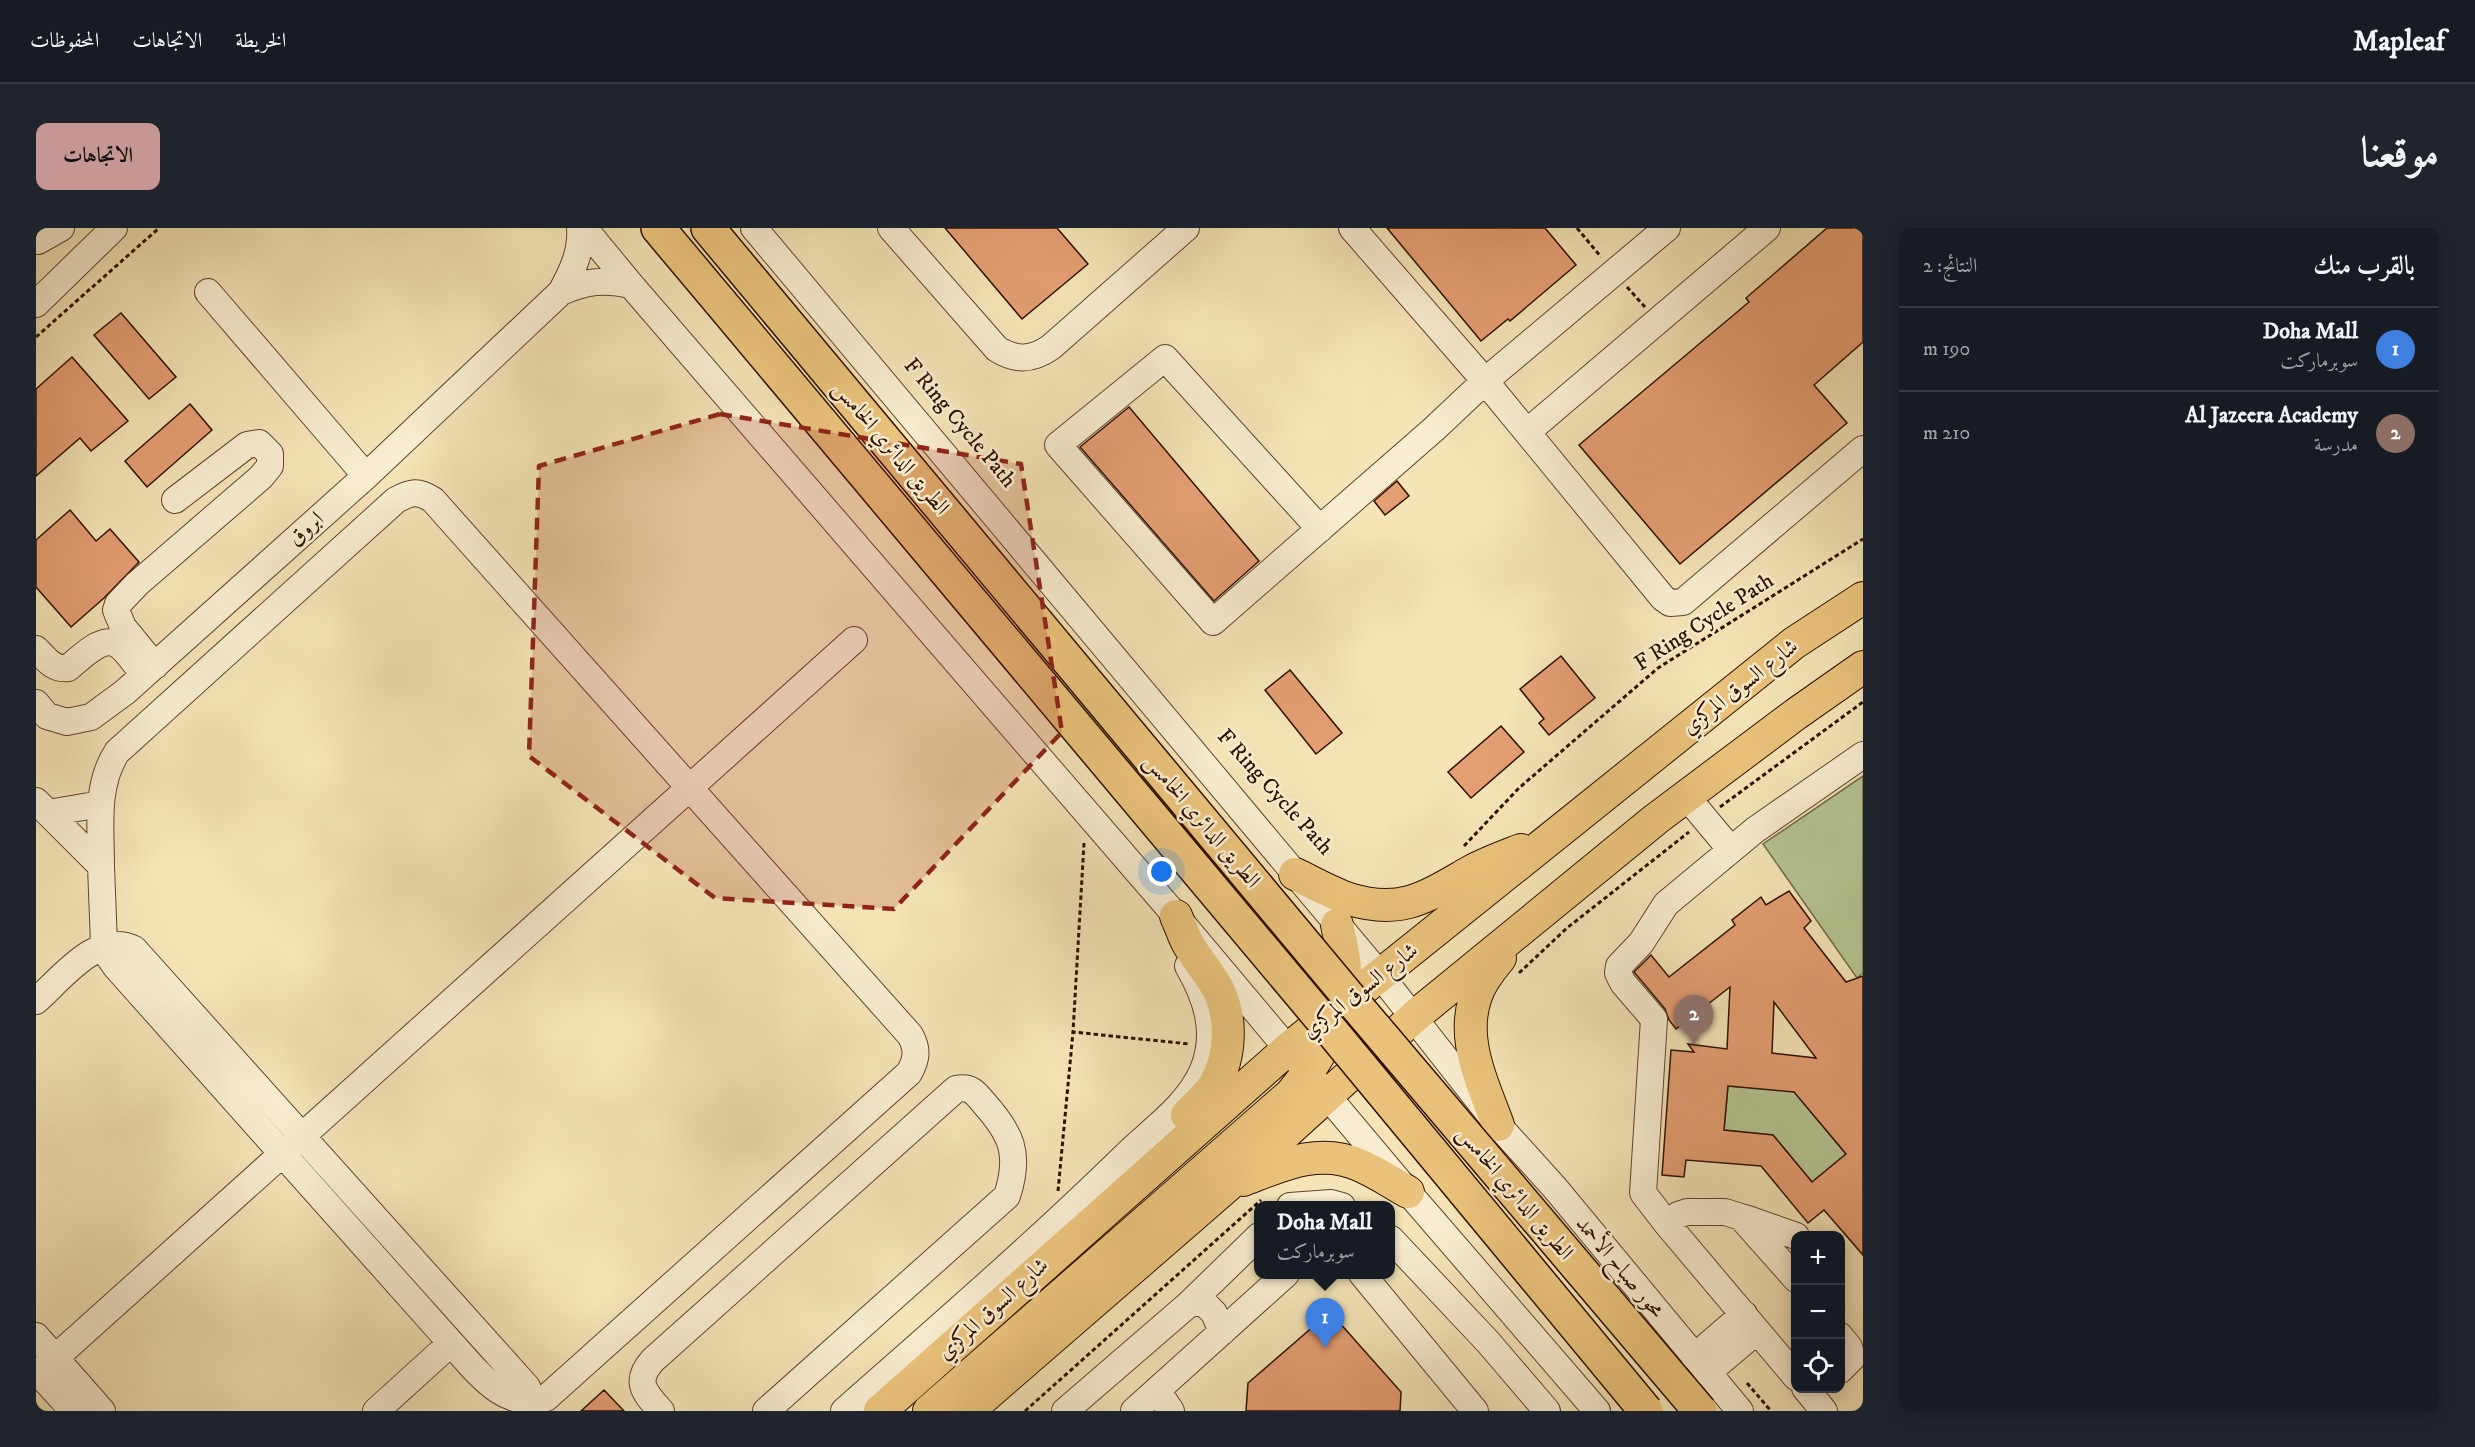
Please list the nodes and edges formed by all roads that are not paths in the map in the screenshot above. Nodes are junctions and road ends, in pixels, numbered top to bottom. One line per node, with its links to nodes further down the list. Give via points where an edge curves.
1 (61, 228): 12 (street)
2 (114, 228): 16 (street)
3 (582, 228): 13 (street); 15 (street, ابروق, via 579,251)
4 (658, 228): 94 (highway, الطريق الدائري الخامس, bridge)
5 (708, 228): 95 (highway, الطريق الدائري الخامس, bridge)
6 (754, 228): 38 (street, الطريق الدائري الخامس)
7 (891, 228): 8 (street, via 997,349 1019,358 1042,354)
8 (1186, 228)
9 (1352, 228): 17 (street)
10 (1667, 228): 17 (street)
11 (1767, 228): 18 (street)
12 (41, 238)
13 (631, 285): 15 (street, ابروق, via 598,281); 36 (street)
14 (208, 292): 20 (street)
15 (561, 292): 20 (street, ابروق)
16 (36, 304)
17 (1485, 381): 18 (street); 22 (street)
18 (1527, 432): 19 (street, via 1663,598 1674,604 1683,602)
19 (1863, 449)
20 (366, 476): 27 (street, ابروق)
21 (176, 500): 27 (street, via 247,445 259,443 270,454 270,466 261,477 118,604 116,610 123,627)
22 (1320, 529): 22 (street, via 1213,622 1058,445 1165,358)
23 (1863, 598): 34 (main road, شارع السوق المركزي, via 1794,643)
24 (854, 640): 30 (street)
25 (36, 649): 27 (street, via 52,666 61,669 101,643 110,642 118,644)
26 (1863, 667): 33 (main road, via 1796,714)
27 (150, 671): 28 (street, ابروق, via 91,717 67,722 47,716)
28 (36, 703)
29 (1863, 755): 35 (street)
30 (689, 789): 31 (street, via 433,500 419,492 396,500 134,735 110,763 104,776); 50 (street); 76 (street, via 910,1035 915,1044 914,1064 909,1073 546,1398)
31 (101, 804): 32 (street); 37 (street)
32 (42, 807): 37 (street)
33 (1696, 808): 35 (street); 41 (main road)
34 (1552, 837): 38 (main road, via 1472,870 1425,898 1399,904 1348,898); 43 (main road, شارع السوق المركزي)
35 (1731, 850): 56 (street, via 1666,904 1641,943 1618,966 1623,983 1654,1019 1643,1193)
36 (1124, 857): 39 (street); 83 (street, شارع السوق المركزي, via 1204,997 1209,1013 1210,1047 1199,1078 1173,1113)
37 (101, 866): 42 (street)
38 (1295, 874): 40 (street, الطريق الدائري الخامس)
39 (1176, 916): 47 (street); 53 (main road, via 1225,1007 1228,1026 1224,1061 1214,1085)
40 (1337, 925): 43 (street, الطريق الدائري الخامس); 45 (main road, via 1345,970)
41 (1522, 929): 46 (main road); 49 (main road, via 1483,981 1472,1008 1470,1035 1474,1058)
42 (104, 945): 44 (street); 50 (street, via 134,949); 51 (street, via 116,967)
43 (1380, 975): 45 (main road, شارع السوق المركزي); 46 (street, الطريق الدائري الخامس)
44 (36, 1001)
45 (1341, 1007): 47 (main road, شارع السوق المركزي); 48 (main road, via 1326,1044)
46 (1414, 1017): 48 (main road); 49 (street, الطريق الدائري الخامس)
47 (1288, 1049): 48 (street); 53 (main road, شارع السوق المركزي)
48 (1317, 1084): 52 (main road); 54 (street); 85 (main road, via 1291,1094)
49 (1498, 1125): 70 (street, محور صباح الأحمد)
50 (303, 1135): 51 (street); 76 (street)
51 (283, 1154): 68 (street); 69 (street)
52 (1225, 1188): 54 (main road, via 1295,1161 1325,1157 1359,1164); 86 (main road)
53 (1124, 1192): 84 (main road, شارع السوق المركزي)
54 (1408, 1192): 93 (street)
55 (1741, 1217): 56 (street, via 1725,1212 1687,1212); 57 (street); 60 (street)
56 (1667, 1224): 64 (street)
57 (1791, 1234)
58 (1254, 1241): 63 (street)
59 (1395, 1243): 92 (street)
60 (1791, 1273)
61 (1282, 1279): 65 (street)
62 (1365, 1279): 73 (street)
63 (1189, 1304): 65 (street, via 1203,1302 1215,1313); 87 (street)
64 (1751, 1322): 70 (street); 72 (street)
65 (1222, 1332): 74 (street)
66 (36, 1336): 69 (street)
67 (1845, 1342): 71 (street, via 1852,1358)
68 (451, 1343): 76 (street, via 498,1394); 80 (street)
69 (46, 1364): 78 (street); 79 (street)
70 (1701, 1365): 96 (street, محور صباح الأحمد)
71 (1845, 1365)
72 (1791, 1369)
73 (1453, 1385): 90 (street); 91 (street)
74 (1156, 1390): 88 (street); 89 (street)
75 (36, 1394): 77 (street)
76 (520, 1403)
77 (51, 1411)
78 (73, 1411)
79 (102, 1411)
80 (376, 1411)
81 (661, 1411): 82 (street, via 645,1393 643,1384 643,1375 653,1360 956,1089 973,1090 1010,1137 1013,1157 1007,1196)
82 (766, 1411)
83 (844, 1411)
84 (880, 1411)
85 (929, 1411)
86 (968, 1411)
87 (1065, 1411)
88 (1134, 1411)
89 (1171, 1411)
90 (1450, 1411)
91 (1475, 1411)
92 (1547, 1411)
93 (1597, 1411)
94 (1646, 1411)
95 (1700, 1411)
96 (1740, 1411)

